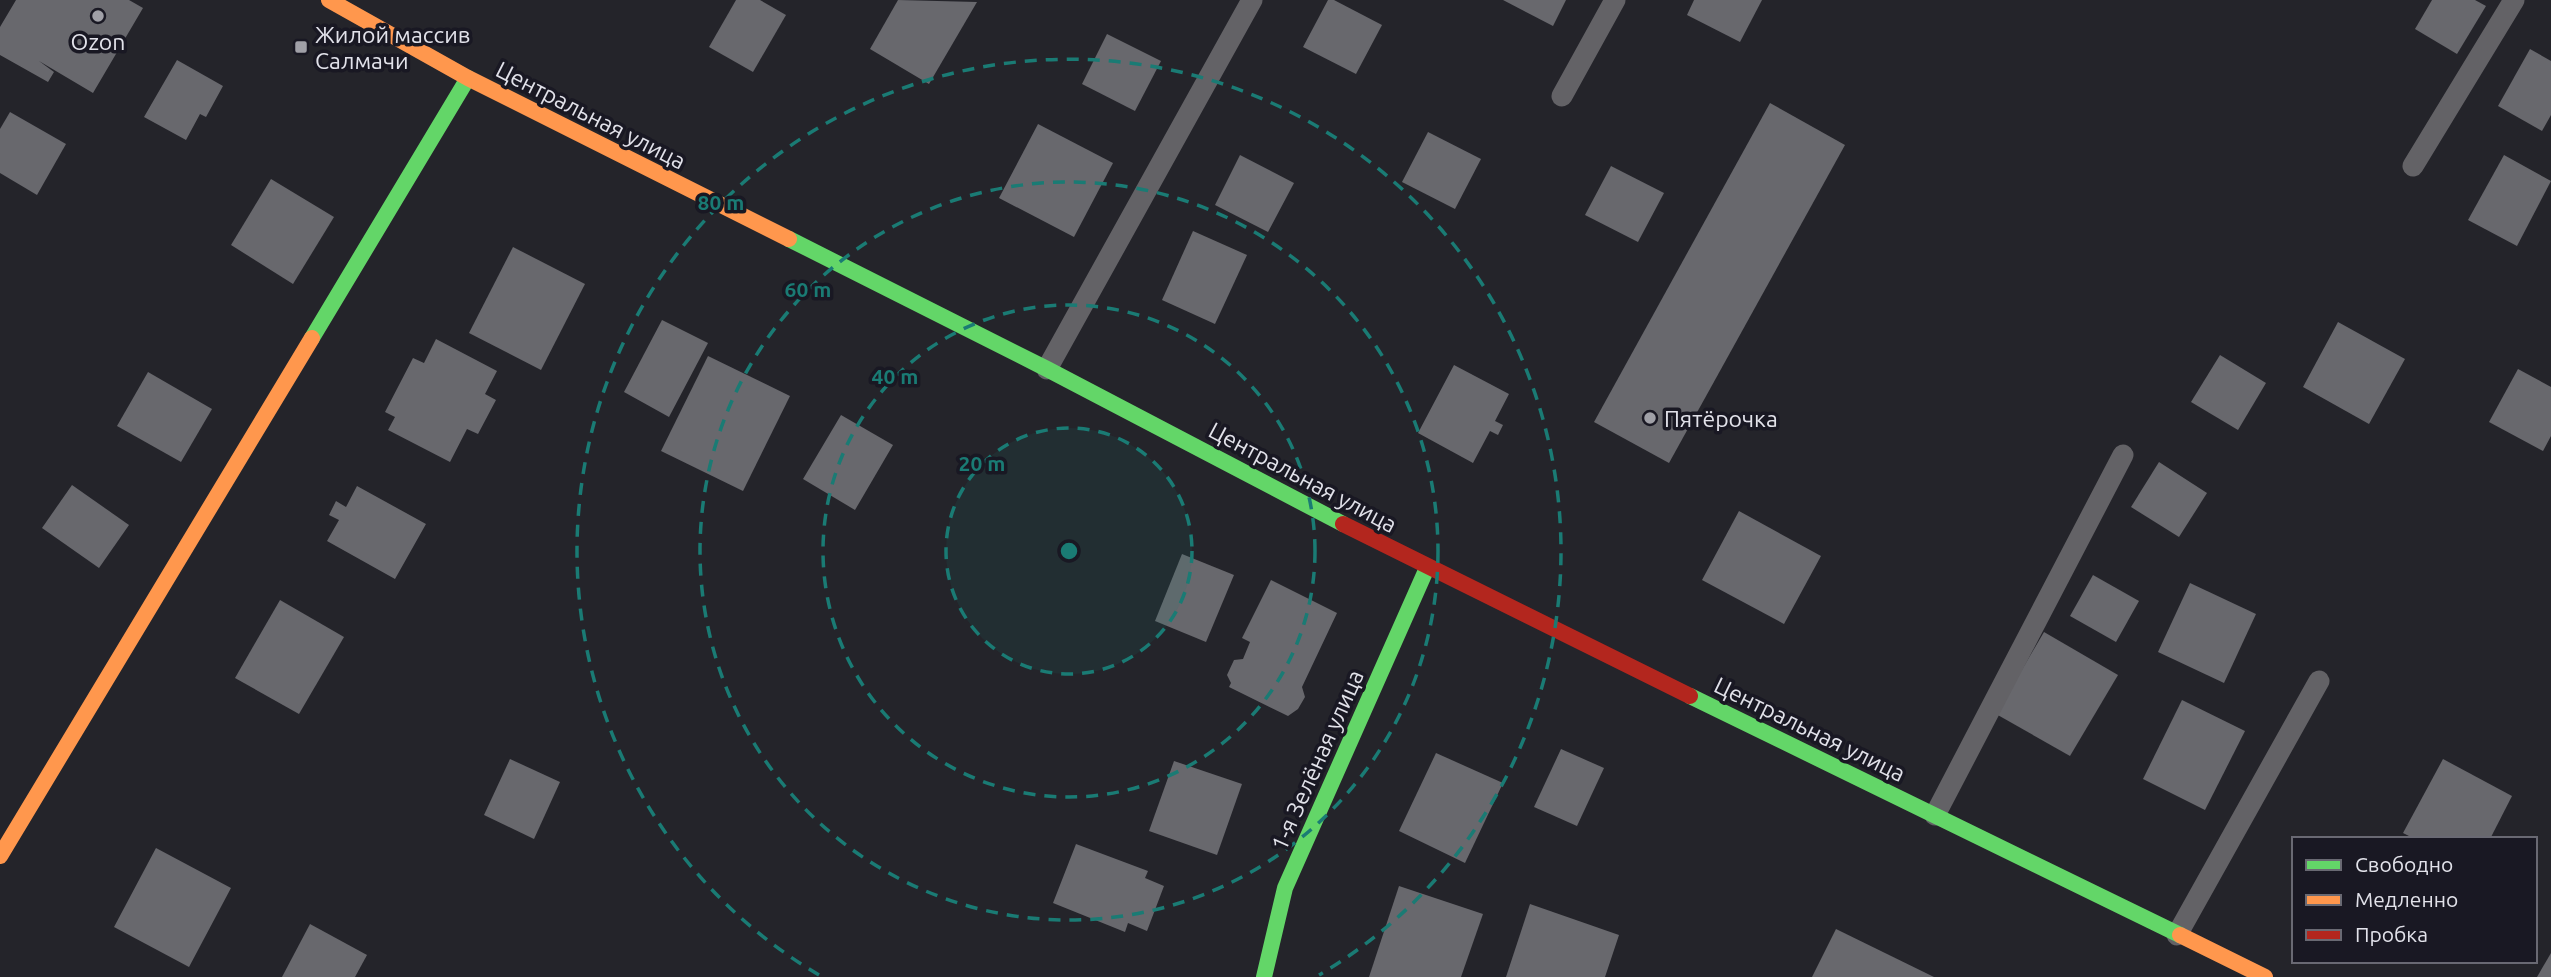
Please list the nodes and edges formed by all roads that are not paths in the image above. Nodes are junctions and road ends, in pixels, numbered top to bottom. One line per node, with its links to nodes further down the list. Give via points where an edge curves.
1 (329, 0): 5 (street, Центральная улица)
2 (1252, 0): 8 (lane)
3 (1615, 0): 6 (lane)
4 (2514, 0): 7 (lane)
5 (468, 78): 8 (street, Центральная улица); 13 (street)
6 (1562, 96)
7 (2413, 166)
8 (1047, 369): 10 (street, Центральная улица)
9 (2123, 455): 12 (lane)
10 (1427, 568): 12 (street, Центральная улица); 15 (street, 1-я Зелёная улица, via 1285,888)
11 (2319, 681): 14 (lane)
12 (1935, 815): 14 (street, Центральная улица)
13 (0, 856)
14 (2177, 935): 16 (street, Центральная улица)
15 (1264, 977)
16 (2264, 977)

